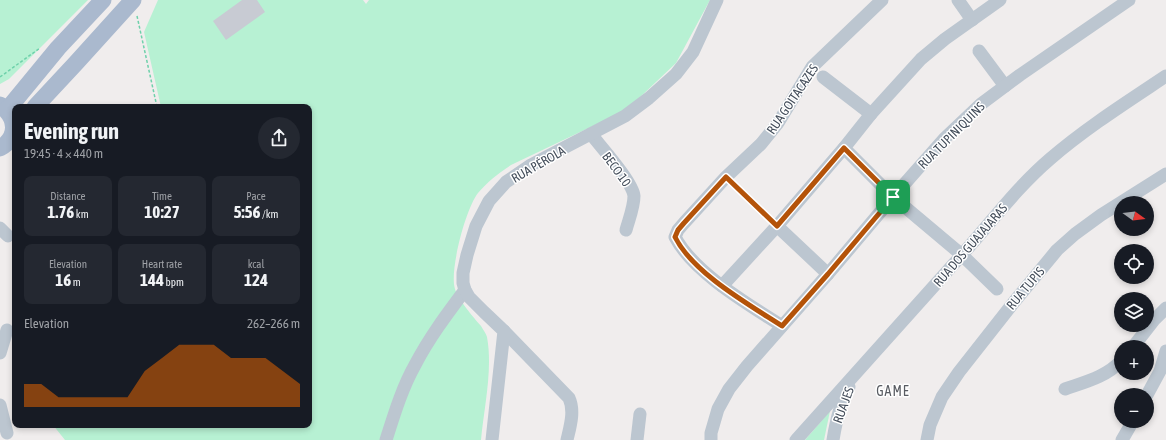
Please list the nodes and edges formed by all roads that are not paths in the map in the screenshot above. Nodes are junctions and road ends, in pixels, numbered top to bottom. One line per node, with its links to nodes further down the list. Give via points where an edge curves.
1 (103, 0): 14 (main road)
2 (717, 0): 18 (street, RUA PÉROLA, via 694,52 676,74 625,116)
3 (882, 0): 27 (street, RUA GOITACAZES, via 812,66 778,123 761,144 726,177 678,230 675,237 684,251)
4 (958, 0): 8 (street)
5 (1000, 0): 8 (street)
6 (1128, 0): 12 (street, RUA TUPINIQUINS)
7 (135, 8): 13 (main road, via 76,63)
8 (972, 20): 15 (street, via 921,59)
9 (979, 51): 12 (street)
10 (823, 76): 15 (street)
11 (1166, 76): 25 (street, RUA DOS GUAJAJARAS, via 1050,160 1011,198)
12 (1005, 86): 22 (street, RUA TUPINIQUINS, via 981,104 944,139)
13 (38, 104)
14 (3, 108): 16 (main road)
15 (871, 114): 20 (street)
16 (12, 118)
17 (12, 132): 19 (main road)
18 (591, 134): 24 (street, BECO 10, via 626,178 634,194); 29 (street, RUA PÉROLA, via 506,182 488,201 476,226 467,255 463,283)
19 (6, 142)
20 (844, 148): 22 (street); 23 (street)
21 (1166, 174): 52 (street, RUA TUPIS, via 1096,219 1057,250 959,372 942,397 930,425)
22 (893, 197): 25 (street); 26 (street, RUA TUPINIQUINS)
23 (777, 226): 26 (street); 27 (street)
24 (626, 230)
25 (962, 255): 28 (street); 38 (street, RUA DOS GUAJAJARAS)
26 (828, 274): 31 (street, RUA TUPINIQUINS)
27 (722, 286): 31 (street)
28 (997, 289)
29 (465, 290): 33 (street, via 475,304); 45 (street, via 414,365)
30 (1166, 308): 34 (street)
31 (782, 326): 49 (street, RUA TUPINIQUINS, via 729,389 718,409)
32 (7, 330): 36 (street)
33 (504, 331): 46 (street); 47 (street, via 564,392 571,404)
34 (1138, 340)
35 (1166, 351): 39 (street, via 1160,371)
36 (0, 353)
37 (1114, 368): 40 (street, via 1097,379)
38 (857, 372): 50 (street, RUA DOS GUAJAJARAS); 51 (street, RUA JES, via 838,413)
39 (1151, 388)
40 (1065, 389)
41 (0, 405): 44 (street)
42 (640, 414): 48 (street)
43 (1128, 428): 53 (street)
44 (7, 433)
45 (386, 440)
46 (492, 440)
47 (567, 440)
48 (637, 440)
49 (711, 440)
50 (796, 440)
51 (833, 440)
52 (927, 440)
53 (1122, 440)

